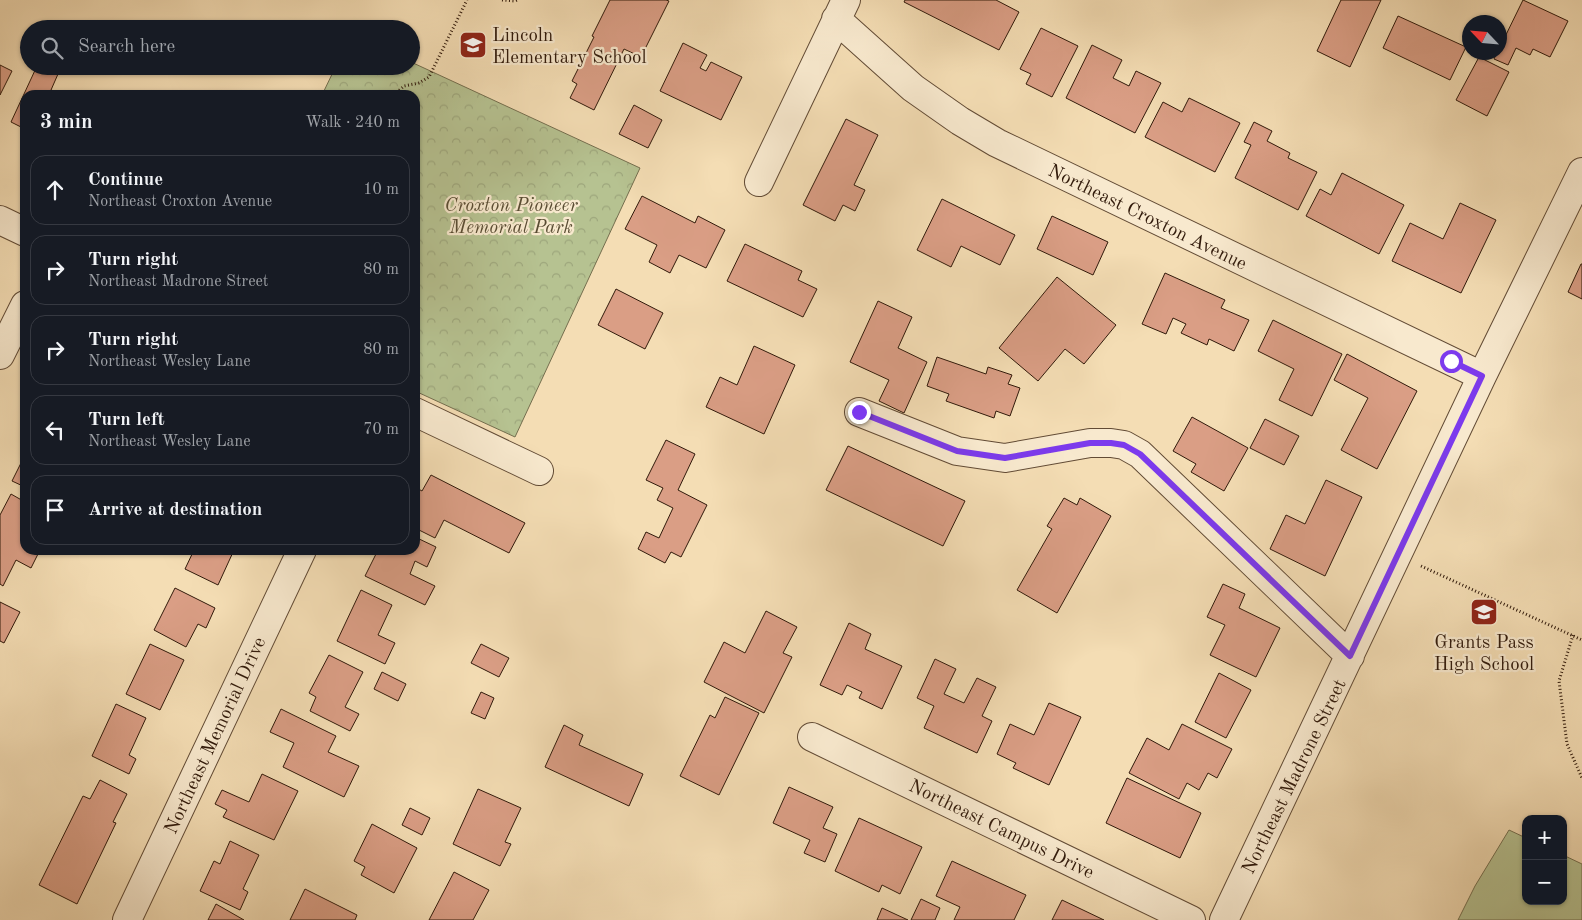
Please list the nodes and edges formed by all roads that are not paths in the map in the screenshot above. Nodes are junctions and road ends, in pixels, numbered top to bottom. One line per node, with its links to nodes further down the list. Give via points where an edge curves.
1 (841, 10): 3 (street); 8 (street, Northeast Croxton Avenue, via 913,88 997,143)
2 (1582, 172): 8 (street, Northeast Madrone Street)
3 (759, 182)
4 (0, 220): 5 (street)
5 (20, 230)
6 (20, 315): 7 (street)
7 (0, 356)
8 (1482, 376): 13 (street, Northeast Madrone Street)
9 (859, 412): 13 (street, via 957,451 1005,458 1090,443 1124,445 1140,454)
10 (420, 414): 11 (street)
11 (538, 471)
12 (300, 555): 15 (street, Northeast Memorial Drive)
13 (1350, 656): 17 (street, Northeast Madrone Street)
14 (812, 737): 16 (street, Northeast Campus Drive)
15 (127, 920)
16 (1191, 920)
17 (1224, 920)

